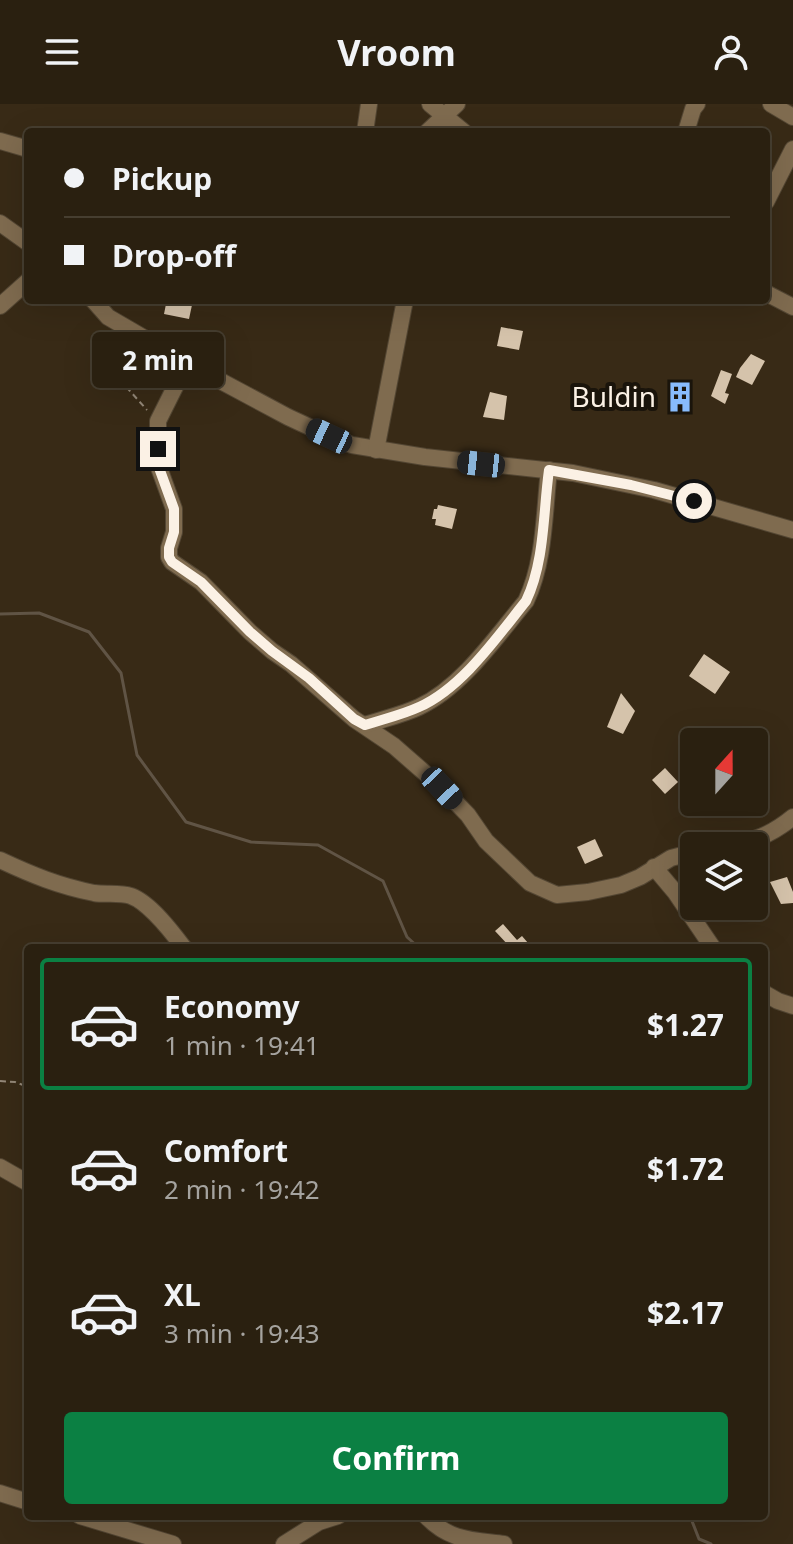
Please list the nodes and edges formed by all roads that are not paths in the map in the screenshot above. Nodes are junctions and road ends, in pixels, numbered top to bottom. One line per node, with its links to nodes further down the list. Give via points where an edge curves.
1 (369, 104): 8 (street)
2 (430, 104): 6 (street)
3 (457, 104): 6 (street)
4 (697, 104): 11 (street)
5 (771, 104): 7 (street)
6 (444, 116): 9 (street); 10 (street)
7 (793, 117)
8 (366, 128)
9 (431, 128)
10 (459, 128)
11 (688, 128)
12 (0, 141): 13 (street)
13 (24, 148)
14 (793, 149): 15 (street)
15 (770, 194)
16 (0, 223): 17 (street)
17 (24, 240)
18 (24, 285): 22 (street)
19 (770, 295): 23 (street)
20 (97, 304): 24 (street, via 108,317)
21 (404, 304): 25 (street)
22 (0, 306)
23 (793, 307)
24 (187, 363): 25 (street, via 329,436); 28 (street, via 158,421 158,465 174,509 169,557 272,651)
25 (376, 450): 26 (street)
26 (549, 470): 27 (street, via 654,490); 28 (street, via 540,549 526,601 470,669 441,694)
27 (793, 530)
28 (365, 725): 33 (street, via 442,788 502,858 543,890 557,895 588,892 621,885)
29 (793, 817): 30 (street)
30 (768, 834)
31 (680, 856): 33 (street)
32 (0, 860): 34 (street, via 67,887 134,897)
33 (654, 867): 35 (street)
34 (180, 944)
35 (710, 944)
36 (768, 995): 37 (street)
37 (793, 1006)
38 (0, 1167): 39 (street)
39 (24, 1181)
40 (0, 1493): 41 (street)
41 (24, 1501)
42 (93, 1520): 45 (street)
43 (325, 1520): 46 (street)
44 (431, 1520): 47 (street, via 460,1538)
45 (173, 1544)
46 (284, 1544)
47 (504, 1544)

